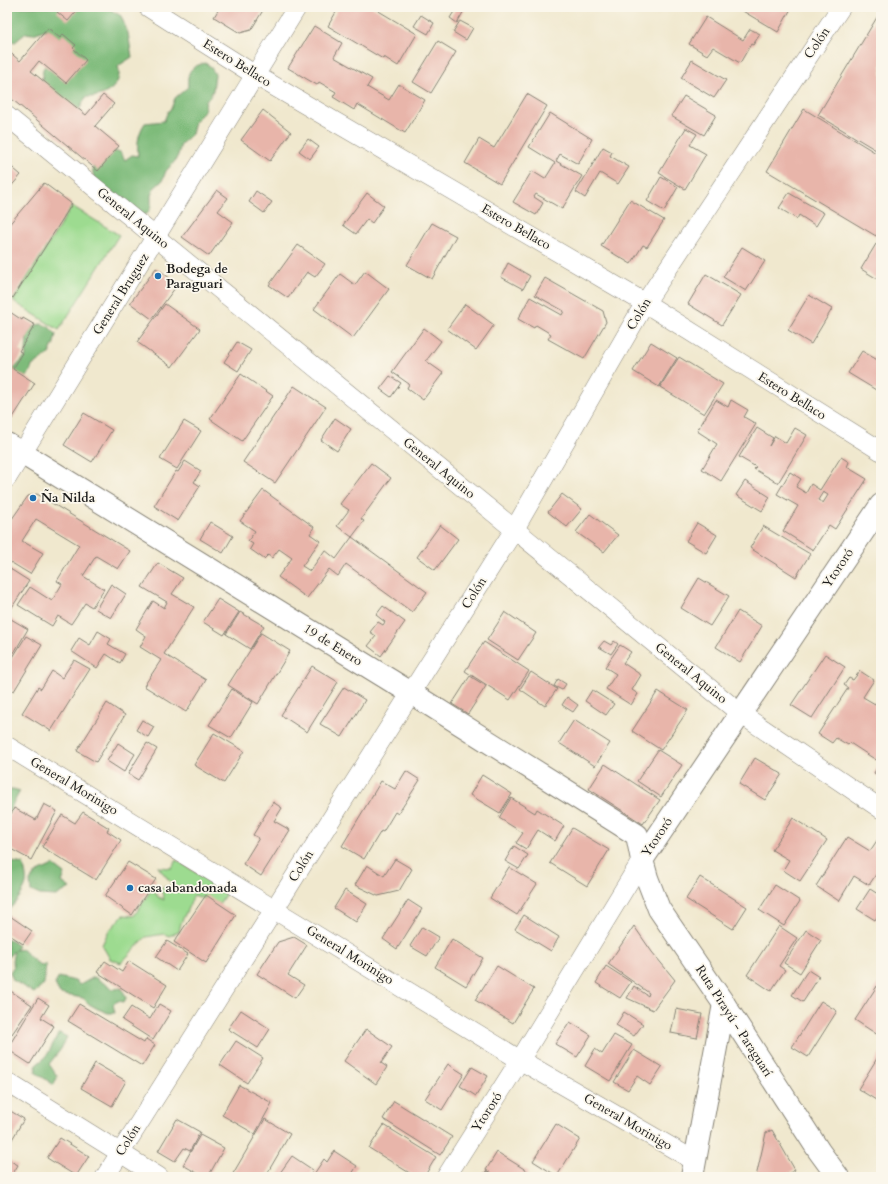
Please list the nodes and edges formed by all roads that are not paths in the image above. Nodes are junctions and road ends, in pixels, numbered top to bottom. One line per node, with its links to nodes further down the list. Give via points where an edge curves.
1 (148, 7): 4 (street, Estero Bellaco)
2 (297, 7): 4 (street, General Bruguez)
3 (841, 7): 7 (street, Colón)
4 (255, 75): 6 (street, General Bruguez); 7 (street, Estero Bellaco)
5 (7, 116): 6 (street, General Aquino)
6 (156, 237): 8 (street, General Bruguez); 12 (street, General Aquino)
7 (644, 303): 9 (street, Estero Bellaco); 12 (street, Colón)
8 (15, 449): 10 (street, General Bruguez); 13 (main road, 19 de Enero)
9 (881, 451)
10 (7, 478)
11 (881, 505): 14 (main road, Ytororó)
12 (514, 530): 13 (street, Colón); 14 (street, General Aquino)
13 (411, 693): 17 (main road, 19 de Enero, via 637,835); 18 (street, Colón)
14 (741, 714): 16 (street, General Aquino); 17 (main road, Ytororó)
15 (7, 746): 18 (street, General Morinigo)
16 (881, 809)
17 (642, 860): 19 (main road, Ruta Pirayú - Paraguarí, via 659,909); 20 (street, Ytororó)
18 (274, 909): 20 (street, General Morinigo); 22 (street, Colón)
19 (724, 1004): 23 (main road); 27 (main road, Ruta Pirayú - Paraguarí)
20 (520, 1060): 23 (street, General Morinigo); 26 (street, Ytororó)
21 (7, 1082): 22 (street)
22 (120, 1153): 24 (street, Colón); 25 (street)
23 (694, 1169)
24 (104, 1177)
25 (159, 1177)
26 (446, 1177)
27 (838, 1177)

